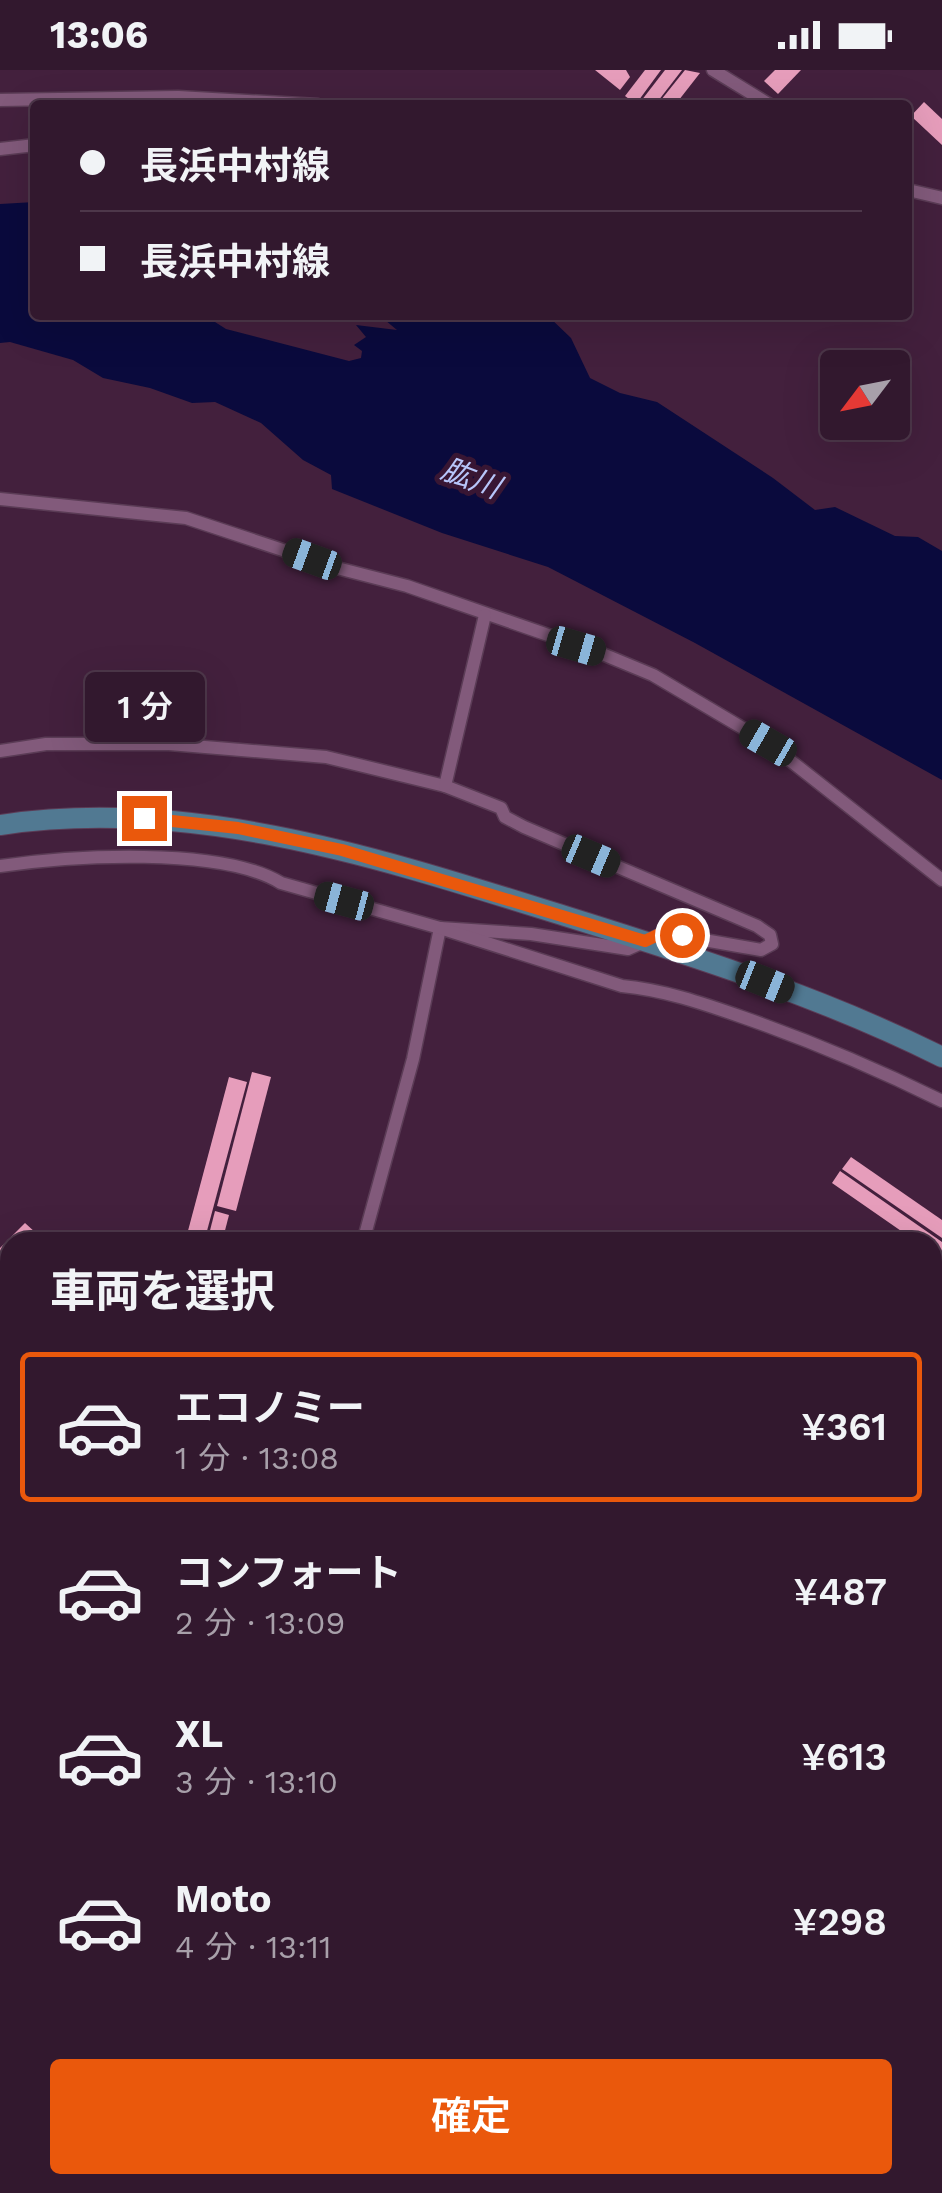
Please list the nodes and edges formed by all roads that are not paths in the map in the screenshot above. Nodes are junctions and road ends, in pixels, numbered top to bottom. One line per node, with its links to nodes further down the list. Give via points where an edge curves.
1 (714, 70): 4 (street)
2 (0, 100): 3 (street)
3 (230, 100)
4 (762, 100)
5 (30, 146): 6 (street)
6 (0, 149)
7 (912, 191): 8 (street)
8 (942, 198)
9 (0, 499): 10 (street, via 186,518)
10 (485, 616): 12 (street); 15 (street, via 653,675 768,743)
11 (0, 751): 12 (street, via 46,744 188,745 326,756)
12 (445, 786): 17 (street, via 756,926 772,944 736,948 664,932)
13 (0, 825): 17 (main road, via 144,818 238,828 342,850)
14 (0, 866): 16 (street, via 143,856 239,866)
15 (942, 880)
16 (440, 928): 17 (street, via 628,949); 19 (street, via 782,1031); 20 (street, via 414,1059)
17 (645, 941): 18 (main road, via 734,970)
18 (942, 1057)
19 (942, 1101)
20 (366, 1232)

